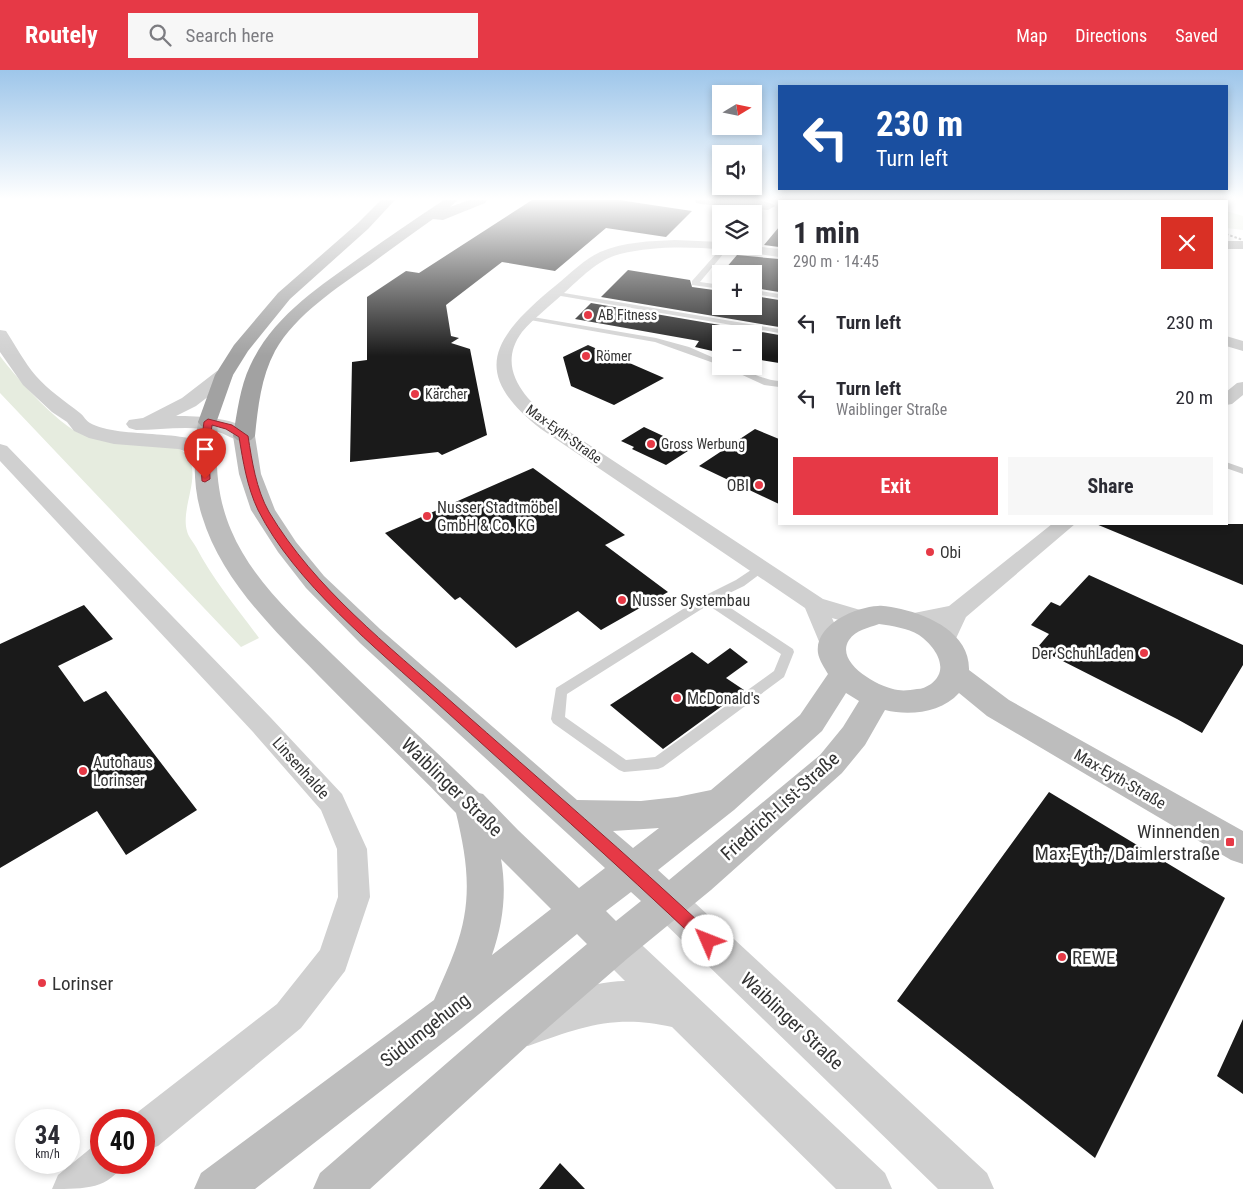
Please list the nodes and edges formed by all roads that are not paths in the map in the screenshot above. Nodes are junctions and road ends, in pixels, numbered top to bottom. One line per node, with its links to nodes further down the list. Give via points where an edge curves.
1 (333, 252): 10 (highway, via 284,296)
2 (359, 252): 10 (highway)
3 (378, 252): 25 (highway, via 317,297 280,332 258,368)
4 (612, 252): 7 (street, Max-Eyth-Straße, via 594,261)
5 (719, 255): 6 (lane, via 695,283)
6 (712, 286)
7 (555, 293): 11 (street, Max-Eyth-Straße); 12 (lane)
8 (762, 293): 9 (lane)
9 (778, 296)
10 (267, 316): 17 (highway)
11 (530, 318): 16 (lane, via 656,340); 31 (street, Max-Eyth-Straße, via 514,333 505,356 512,391 527,410)
12 (778, 331)
13 (0, 335): 22 (street, via 8,352 30,381)
14 (1228, 342): 15 (street)
15 (1243, 346)
16 (712, 360)
17 (224, 375): 23 (highway); 24 (street, via 189,402)
18 (748, 375): 19 (lane)
19 (778, 384)
20 (1243, 387): 21 (street)
21 (1228, 398)
22 (74, 418): 24 (street); 27 (street, via 81,427 96,434 181,443)
23 (208, 422): 24 (street); 25 (street, via 229,427); 27 (main road, Waiblinger Straße)
24 (139, 424)
25 (244, 436): 46 (main road, Waiblinger Straße, via 250,474 263,510 315,582)
26 (0, 450): 55 (street, Linsenhalde, via 262,724 332,803 352,849 354,897 333,960 289,1016)
27 (204, 451): 45 (main road, Waiblinger Straße, via 205,479 212,514 226,547 245,576 284,624)
28 (1228, 466): 29 (lane)
29 (1243, 470)
30 (1064, 525): 34 (street)
31 (760, 568): 32 (lane); 33 (street, Max-Eyth-Straße)
32 (708, 600): 32 (lane, via 561,692 558,718 624,766 658,763 779,674 788,652)
33 (815, 604): 35 (street, Max-Eyth-Straße); 38 (street)
34 (956, 613): 36 (street); 37 (street)
35 (859, 618): 36 (main road, via 878,615); 38 (main road, via 838,631)
36 (912, 621): 37 (main road)
37 (943, 641): 40 (main road, via 952,653)
38 (832, 645): 39 (main road, via 833,661)
39 (843, 675): 41 (main road, via 858,688); 44 (main road, via 812,723)
40 (955, 675): 42 (main road, via 941,694); 43 (main road, Max-Eyth-Straße)
41 (877, 697): 42 (main road, via 901,702); 49 (main road, Friedrich-List-Straße, via 854,736 831,764)
42 (921, 701): 43 (main road, Max-Eyth-Straße)
43 (998, 708): 47 (main road, Max-Eyth-Straße)
44 (722, 800): 46 (main road, via 642,818); 48 (main road)
45 (470, 803): 50 (main road, Waiblinger Straße); 53 (main road, via 483,854 484,913 478,940)
46 (566, 813): 48 (main road, Waiblinger Straße)
47 (1243, 849)
48 (632, 870): 49 (main road, Waiblinger Straße); 50 (main road, Südumgehung)
49 (668, 903): 51 (main road); 61 (street, Waiblinger Straße)
50 (579, 910): 51 (main road, Waiblinger Straße); 53 (main road, Südumgehung)
51 (615, 945): 52 (street, Waiblinger Straße); 54 (main road)
52 (684, 1010): 54 (street, via 616,1001); 60 (street, Waiblinger Straße)
53 (448, 1014): 58 (main road, Südumgehung)
54 (514, 1031): 59 (main road)
55 (155, 1123)
56 (90, 1174): 57 (street)
57 (72, 1189)
58 (217, 1189)
59 (336, 1189)
60 (869, 1189)
61 (971, 1189)

